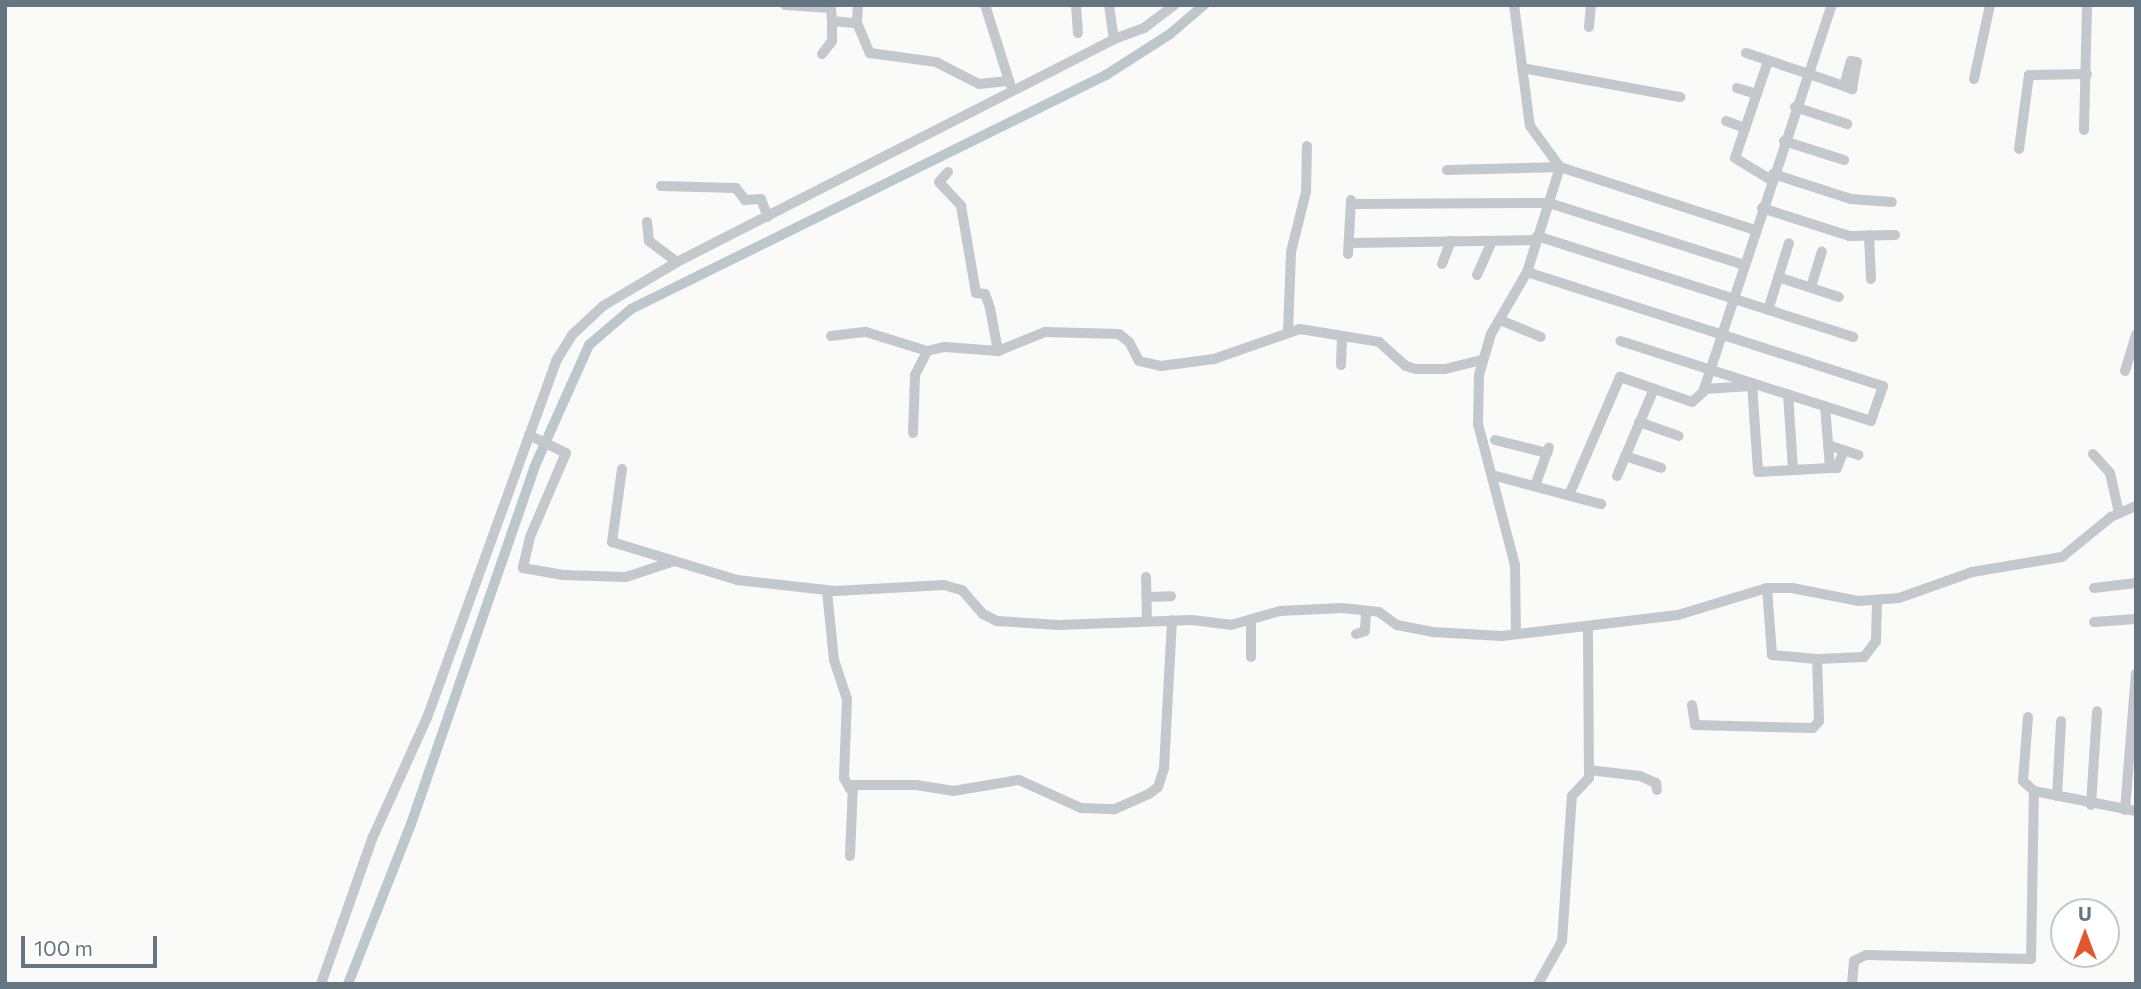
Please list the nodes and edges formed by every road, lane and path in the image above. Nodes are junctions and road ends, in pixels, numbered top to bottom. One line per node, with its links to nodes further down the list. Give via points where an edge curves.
1 (785, 5): 12 (street)
2 (858, 5): 14 (street)
3 (985, 5): 25 (street)
4 (1076, 5): 16 (street)
5 (1109, 5): 17 (street)
6 (1174, 5): 17 (street, via 1144,29)
7 (1514, 5): 21 (street)
8 (1591, 5): 15 (street)
9 (1832, 5): 22 (street)
10 (1990, 5): 24 (street)
11 (2087, 5): 23 (street)
12 (831, 7): 13 (street)
13 (832, 21): 14 (street); 19 (street, via 830,46)
14 (857, 23): 25 (street, via 870,53 936,62 979,84)
15 (1589, 27)
16 (1078, 33)
17 (1114, 39): 28 (street)
18 (1746, 53): 20 (street)
19 (822, 54)
20 (1768, 61): 22 (street); 29 (street)
21 (1522, 68): 30 (street); 40 (street, via 1530,126)
22 (1806, 73): 26 (street); 31 (street)
23 (2087, 74): 35 (street); 38 (street, via 2029,75)
24 (1973, 79)
25 (1008, 81): 28 (street)
26 (1844, 86)
27 (1737, 88): 29 (street)
28 (1012, 92): 48 (street)
29 (1756, 94): 34 (street)
30 (1680, 97)
31 (1795, 107): 33 (street); 36 (street)
32 (1726, 121): 34 (street)
33 (1847, 124)
34 (1745, 128): 43 (street, via 1735,158)
35 (2084, 130)
36 (1784, 141): 39 (street); 43 (street)
37 (1307, 146): 72 (street, via 1306,192 1291,252)
38 (2019, 149)
39 (1844, 160)
40 (1560, 167): 41 (street); 45 (street); 50 (street)
41 (1447, 170)
42 (948, 172): 81 (street, via 939,182 961,206 976,293 985,294)
43 (1772, 177): 46 (street, via 1851,199); 47 (street)
44 (661, 186): 48 (street, via 736,188 745,200 761,199)
45 (1549, 202): 53 (street); 56 (street, via 1351,202); 62 (street)
46 (1892, 202)
47 (1762, 208): 50 (street); 51 (street, via 1849,236)
48 (768, 217): 60 (street)
49 (647, 222): 60 (street, via 649,242)
50 (1755, 230): 62 (street)
51 (1868, 235): 52 (street); 66 (street)
52 (1895, 235)
53 (1536, 238): 55 (street); 63 (street); 69 (street)
54 (1451, 241): 55 (street); 56 (street); 61 (street)
55 (1492, 241): 64 (street)
56 (1351, 243): 59 (street)
57 (1790, 243): 65 (street)
58 (1822, 252): 67 (street)
59 (1348, 254)
60 (677, 262): 93 (street, via 603,306 572,335 556,361)
61 (1443, 264)
62 (1744, 265): 69 (street)
63 (1527, 272): 71 (street); 73 (street)
64 (1477, 275)
65 (1778, 277): 67 (street); 70 (street)
66 (1871, 279)
67 (1811, 287): 68 (street)
68 (1839, 296)
69 (1733, 299): 70 (street); 73 (street)
70 (1768, 310): 78 (street)
71 (1500, 320): 77 (street); 82 (street)
72 (1288, 331): 76 (street, via 1308,328); 81 (street, via 1214,359 1161,366 1143,364 1125,337 1103,331 1045,332)
73 (1722, 334): 84 (street); 90 (street, via 1883,386 1871,421)
74 (2136, 335): 85 (street)
75 (831, 336): 80 (street, via 866,332)
76 (1342, 336): 82 (street, via 1379,342 1416,369 1445,369); 83 (street)
77 (1541, 337)
78 (1853, 337)
79 (1620, 341): 84 (street)
80 (927, 351): 81 (street, via 945,346); 92 (street, via 915,375)
81 (998, 351)
82 (1480, 360): 129 (street, via 1478,424 1515,565)
83 (1341, 365)
84 (1711, 369): 86 (street); 88 (street)
85 (2125, 371)
86 (1752, 384): 88 (street); 89 (street); 104 (street, via 1758,472)
87 (1654, 388): 88 (street, via 1692,402); 91 (street); 108 (street, via 1620,377)
88 (1704, 388)
89 (1788, 394): 90 (street); 104 (street)
90 (1825, 406): 96 (street)
91 (1639, 422): 94 (street); 100 (street)
92 (913, 433)
93 (533, 436): 112 (street, via 564,450 566,460 530,537 523,568 626,577); 146 (street, via 427,718 372,839)
94 (1679, 436)
95 (1495, 440): 107 (street, via 1548,450)
96 (1828, 445): 97 (street); 102 (street)
97 (1844, 450): 99 (street); 102 (street, via 1838,468)
98 (2093, 454): 111 (street, via 2110,473)
99 (1858, 455)
100 (1625, 456): 101 (street); 106 (street)
101 (1661, 468)
102 (1830, 468): 104 (street)
103 (622, 469): 112 (street, via 612,542)
104 (1793, 470)
105 (1492, 475): 107 (street)
106 (1617, 476)
107 (1535, 486): 108 (street)
108 (1569, 495): 109 (street)
109 (1601, 504)
110 (2136, 506): 111 (street)
111 (2119, 513): 120 (street, via 2062,557 1972,572)
112 (674, 561): 117 (street, via 737,580)
113 (1146, 577): 119 (street)
114 (2136, 583): 116 (street)
115 (1767, 588): 120 (street, via 1792,587); 127 (street, via 1678,615); 131 (street, via 1772,655)
116 (2094, 588)
117 (827, 591): 124 (street, via 944,585 962,590 983,614 997,621 1059,625); 139 (street, via 834,660 847,699 844,778)
118 (1171, 596): 119 (street)
119 (1147, 597): 124 (street)
120 (1877, 601): 131 (street, via 1875,642 1864,657)
121 (1366, 611): 125 (street, via 1280,611); 128 (street, via 1365,631); 129 (street, via 1379,612 1397,625 1432,632)
122 (2136, 619): 126 (street)
123 (1172, 620): 124 (street); 125 (street); 139 (street, via 1164,768 1157,787 1137,801 1115,809 1081,807 1019,780 953,791 903,785 856,785)
124 (1147, 621)
125 (1251, 621): 130 (street)
126 (2094, 622)
127 (1588, 627): 129 (street); 138 (street)
128 (1356, 634)
129 (1516, 634)
130 (1251, 657)
131 (1817, 659): 134 (street, via 1819,710 1812,728 1695,725)
132 (2136, 673): 133 (street)
133 (2135, 685): 144 (street)
134 (1692, 705)
135 (2097, 711): 143 (street)
136 (2028, 717): 141 (street, via 2023,781)
137 (2061, 721): 142 (street)
138 (1589, 770): 140 (street, via 1640,776 1656,783); 147 (street, via 1589,778 1572,796 1562,941)
139 (850, 789): 145 (street)
140 (1657, 790)
141 (2034, 792): 142 (street); 148 (street, via 2031,959 1866,955 1854,961)
142 (2057, 796): 143 (street)
143 (2091, 805): 144 (street)
144 (2131, 810)
145 (849, 856)
146 (321, 984)
147 (1538, 984)
148 (1852, 984)

